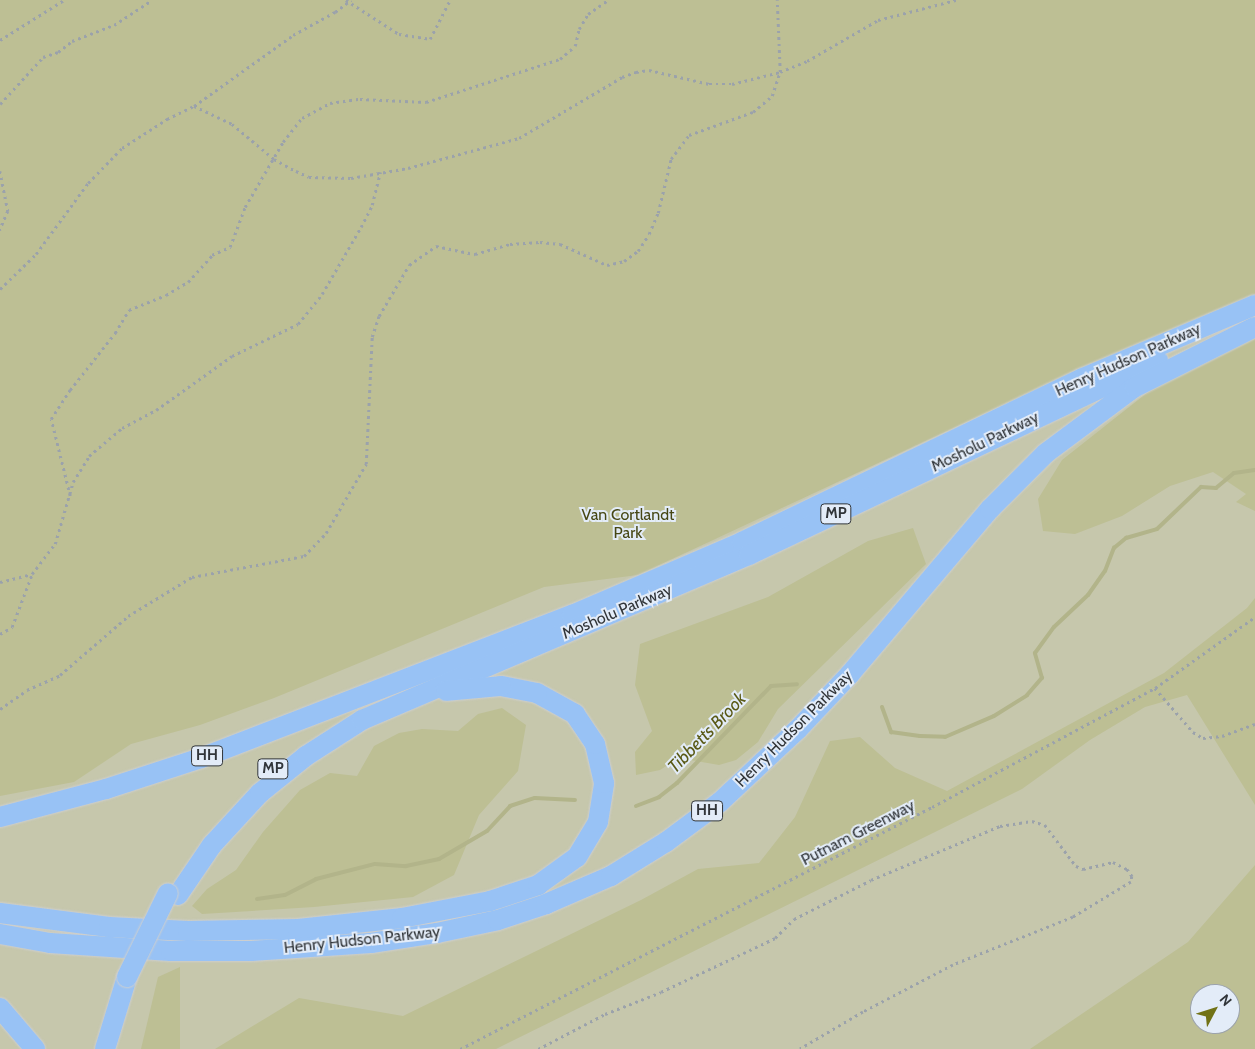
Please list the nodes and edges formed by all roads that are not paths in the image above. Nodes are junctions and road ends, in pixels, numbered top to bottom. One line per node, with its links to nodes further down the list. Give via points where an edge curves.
1 (1255, 305): 3 (highway, Henry Hudson Parkway / HH, via 1083,378 702,560)
2 (1255, 326): 3 (highway, Mosholu Parkway / MP, via 1169,356 1090,391 683,584); 6 (highway, Henry Hudson Parkway / HH, via 1135,387 1046,453 990,509 850,674 798,729 720,802 666,842 611,876 498,920 371,943 171,951 63,944)
3 (412, 687): 4 (highway, Henry Hudson Parkway / HH, via 91,794); 5 (highway, via 514,687 558,702 582,722 600,756 604,796 592,834 568,866 538,885 498,899 402,918 340,925 188,931 75,924); 7 (highway, Mosholu Parkway / MP, via 284,773 222,833 173,894)
4 (0, 817)
5 (0, 913)
6 (0, 934)
7 (133, 978): 10 (highway, Mosholu Parkway / MP); 11 (highway, Mosholu Parkway / MP)
8 (0, 1008): 9 (highway)
9 (35, 1049)
10 (105, 1049)
11 (117, 1049)

